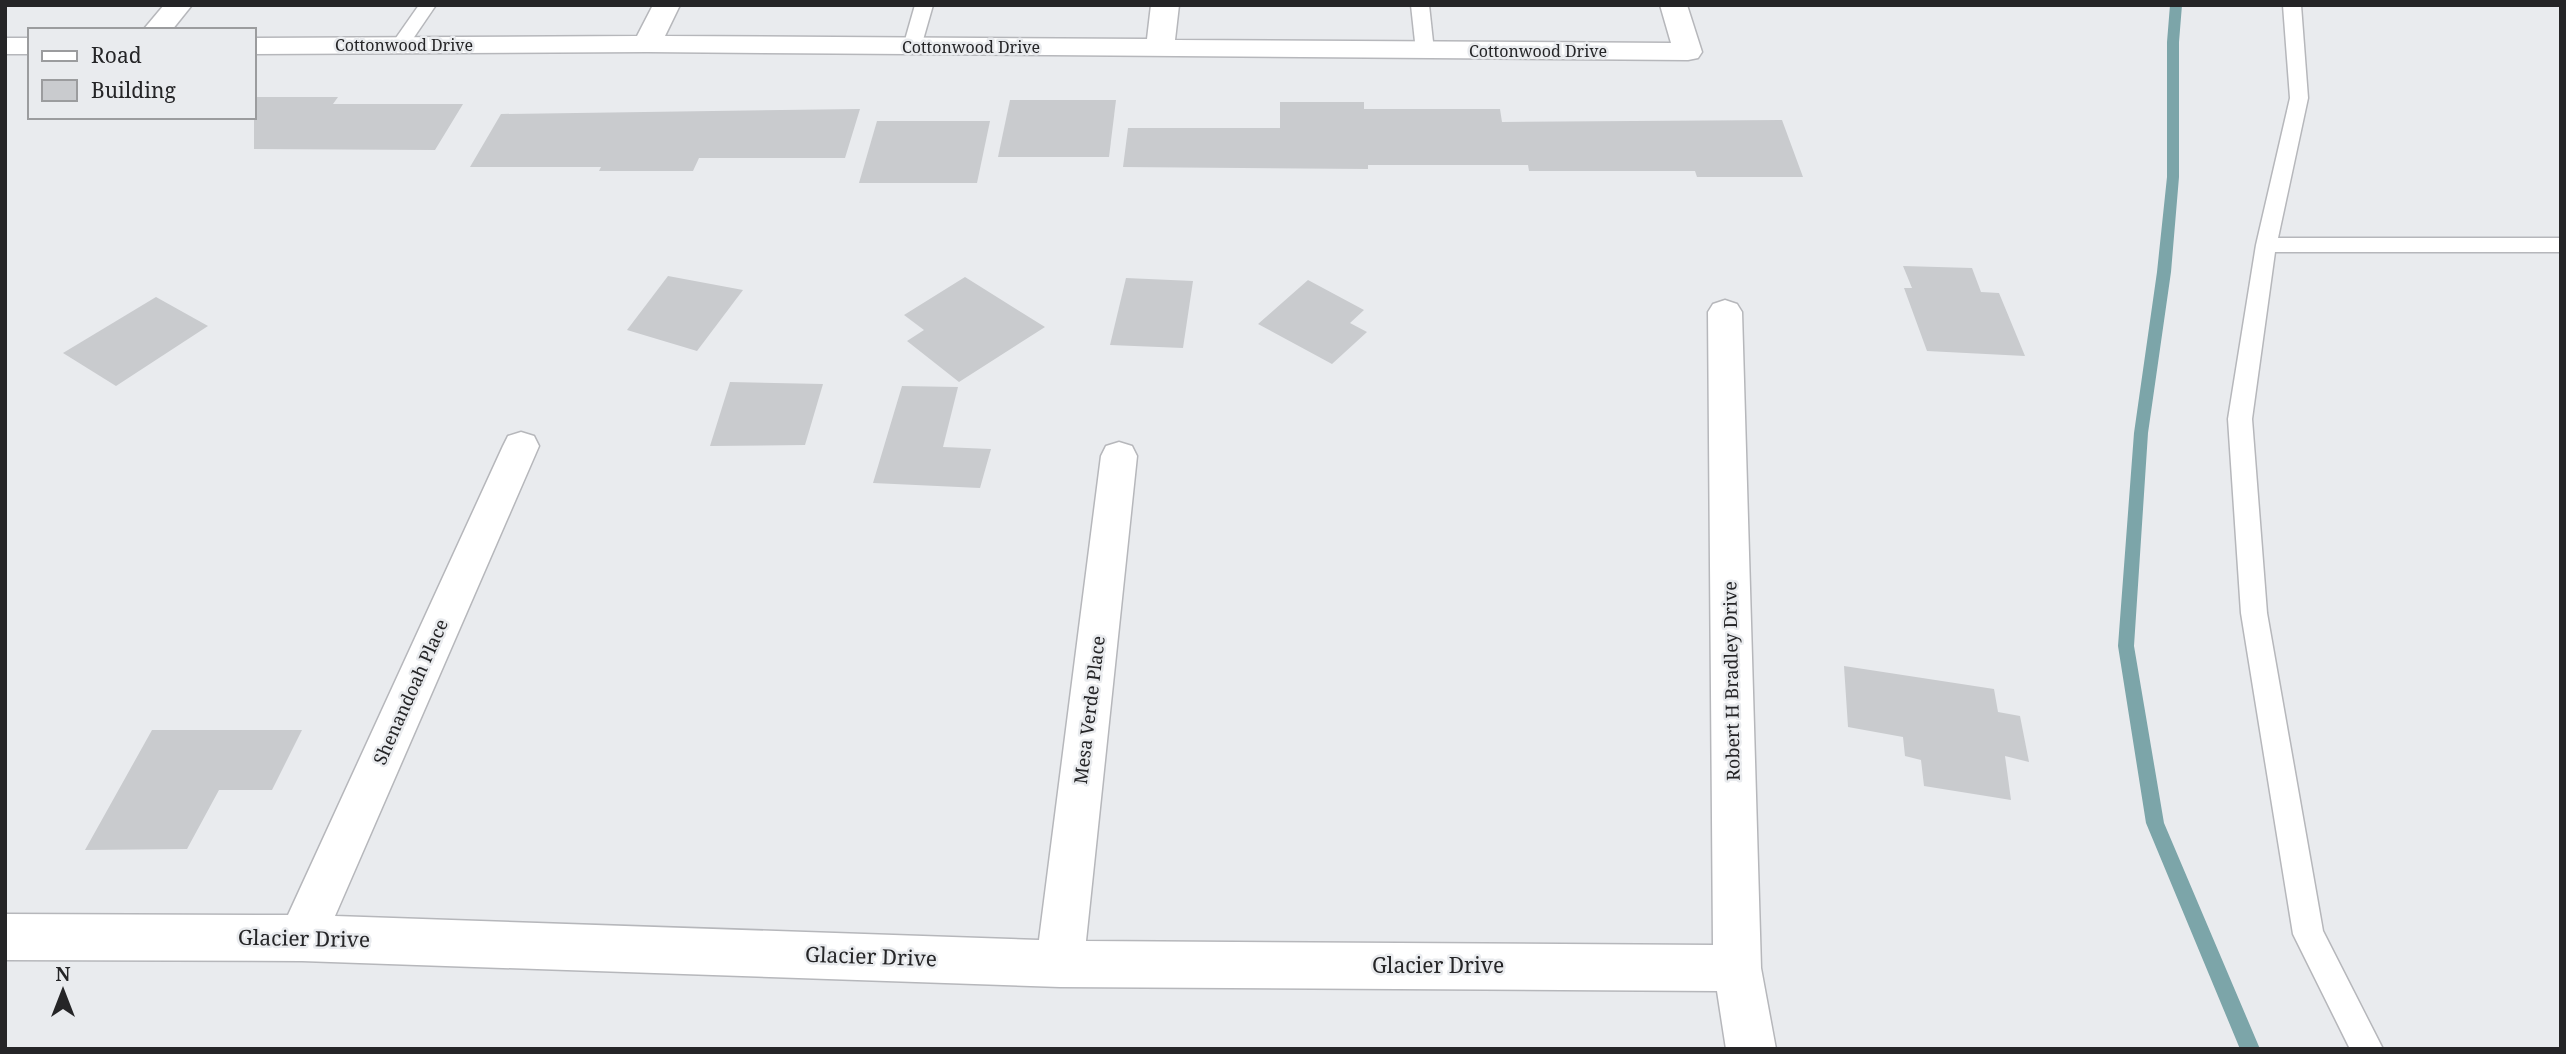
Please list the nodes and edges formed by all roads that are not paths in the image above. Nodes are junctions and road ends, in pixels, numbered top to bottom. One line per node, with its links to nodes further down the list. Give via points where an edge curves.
1 (179, 5): 9 (street)
2 (428, 5): 11 (lane)
3 (667, 5): 10 (street)
4 (925, 5): 15 (lane)
5 (1165, 5): 16 (street)
6 (1420, 5): 17 (lane)
7 (1673, 5): 17 (street, Cottonwood Drive, via 1688,52)
8 (2292, 5): 18 (lane, via 2299,97)
9 (159, 28)
10 (647, 44): 11 (street, Cottonwood Drive); 15 (street, Cottonwood Drive)
11 (400, 45): 14 (street, Cottonwood Drive)
12 (5, 46): 13 (street)
13 (28, 46)
14 (256, 46)
15 (912, 47): 16 (street, Cottonwood Drive)
16 (1160, 49): 17 (street, Cottonwood Drive)
17 (1425, 51)
18 (2266, 245): 19 (lane); 28 (lane, via 2240,419 2254,613 2308,934)
19 (2561, 245)
20 (1725, 312): 26 (street, Robert H Bradley Drive)
21 (521, 446): 24 (street, Shenandoah Place)
22 (1119, 456): 25 (street, Mesa Verde Place)
23 (5, 937): 24 (street, Glacier Drive)
24 (302, 938): 25 (street, Glacier Drive)
25 (1060, 964): 26 (street, Glacier Drive)
26 (1737, 968): 27 (street, Robert H Bradley Drive)
27 (1751, 1049)
28 (2367, 1049)

